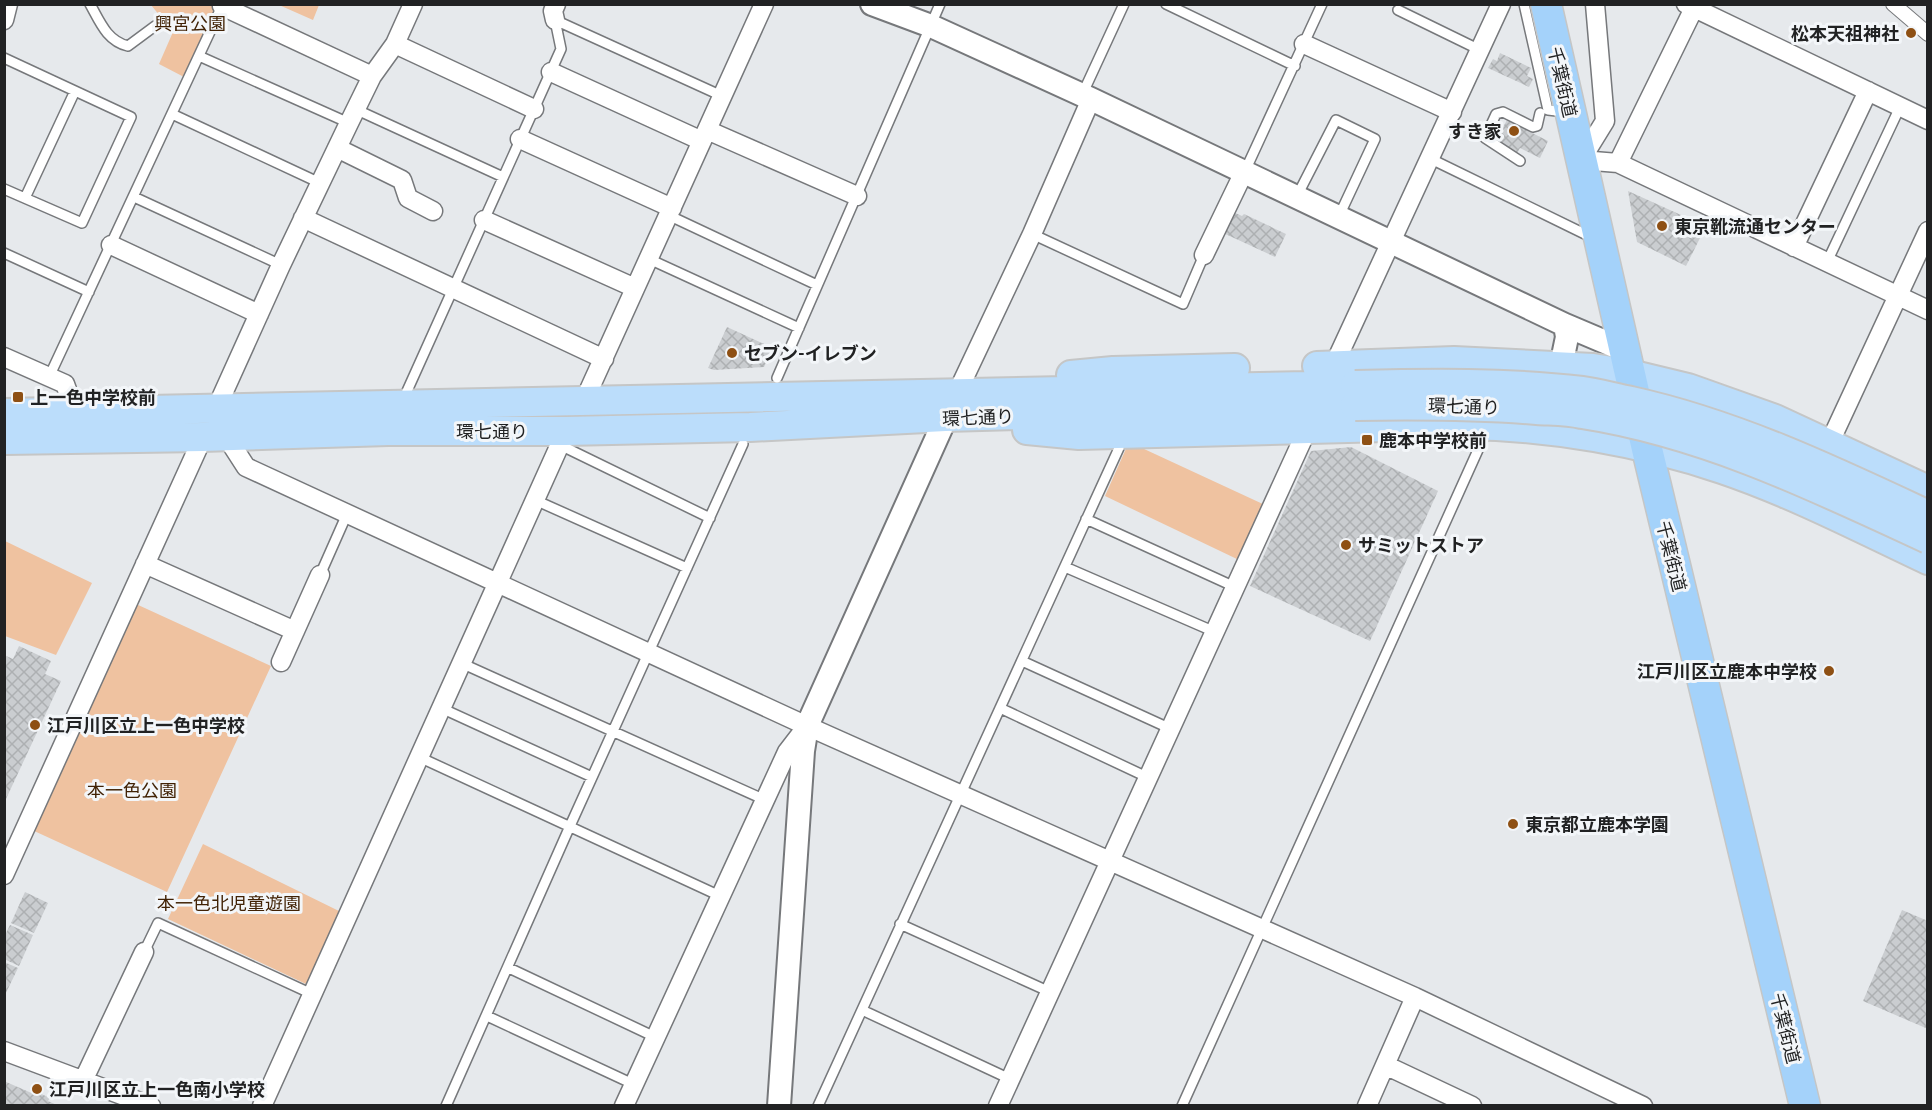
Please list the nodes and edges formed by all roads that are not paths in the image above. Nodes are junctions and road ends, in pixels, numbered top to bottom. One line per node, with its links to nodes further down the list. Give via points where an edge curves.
1 (8, 4): 19 (street)
2 (90, 4): 20 (lane, via 118,44 128,46)
3 (413, 4): 23 (street)
4 (764, 4): 33 (street)
5 (872, 4): 21 (street)
6 (940, 4): 21 (lane)
7 (1124, 4): 34 (lane)
8 (1166, 4): 28 (lane)
9 (1322, 4): 24 (lane)
10 (1501, 4): 25 (street)
11 (1524, 4): 39 (lane, via 1548,110)
12 (1546, 4): 39 (highway, 千葉街道)
13 (1595, 4): 47 (street, via 1605,121)
14 (1893, 4): 22 (street)
15 (222, 6): 26 (lane); 30 (street)
16 (1692, 6): 32 (street); 49 (street)
17 (1398, 10): 25 (lane)
18 (556, 12): 29 (lane, via 561,49); 33 (lane)
19 (4, 20)
20 (155, 26)
21 (930, 26): 34 (street); 54 (lane)
22 (1928, 34)
23 (395, 44): 30 (street); 36 (street)
24 (1304, 44): 28 (lane); 37 (street)
25 (1480, 50): 37 (street)
26 (199, 56): 40 (lane); 41 (lane)
27 (4, 58): 31 (lane)
28 (1295, 66): 50 (lane)
29 (551, 72): 36 (lane); 43 (street)
30 (372, 76): 41 (street)
31 (75, 91): 57 (lane); 57 (lane, via 131,117 82,223)
32 (1868, 91): 35 (street); 68 (street)
33 (722, 96): 43 (street)
34 (1087, 97): 50 (street); 64 (street)
35 (1900, 107): 42 (street); 72 (lane)
36 (534, 109): 44 (lane)
37 (1452, 112): 46 (street)
38 (1540, 113): 48 (lane, via 1537,126 1533,127 1499,112 1485,138)
39 (1570, 113): 47 (highway, 千葉街道)
40 (172, 114): 52 (lane); 56 (lane)
41 (352, 116): 45 (street); 51 (lane)
42 (1928, 120)
43 (705, 135): 54 (street); 59 (street)
44 (520, 139): 51 (lane); 59 (street)
45 (336, 148): 52 (street); 58 (street, via 402,180 408,198)
46 (1431, 159): 65 (lane); 66 (street)
47 (1581, 160): 49 (street); 65 (highway, 千葉街道)
48 (1520, 161)
49 (1618, 164): 68 (street)
50 (1244, 172): 55 (street); 70 (street)
51 (503, 177): 62 (lane)
52 (320, 183): 61 (street)
53 (4, 189): 57 (lane)
54 (857, 196): 74 (lane)
55 (1297, 196): 60 (street); 60 (lane, via 1336,120 1375,139)
56 (134, 197): 67 (lane); 73 (lane)
57 (25, 198)
58 (434, 211)
59 (670, 212): 71 (street); 74 (lane)
60 (1339, 216): 66 (street)
61 (303, 218): 73 (street); 75 (street)
62 (484, 220): 75 (lane); 76 (street)
63 (1928, 231): 78 (street)
64 (1032, 234): 70 (lane, via 1183,304); 94 (street)
65 (1599, 240): 85 (highway, 千葉街道)
66 (1392, 242): 81 (street); 87 (street)
67 (111, 245): 77 (lane); 80 (street)
68 (1794, 246): 72 (street)
69 (4, 253): 77 (lane)
70 (1204, 255)
71 (649, 259): 76 (street); 82 (lane)
72 (1827, 262): 78 (street)
73 (281, 265): 80 (street)
74 (818, 285): 82 (lane)
75 (454, 288): 84 (street); 93 (lane)
76 (635, 288): 84 (street)
77 (89, 292): 89 (lane)
78 (1898, 296): 79 (street); 104 (street)
79 (1928, 310)
80 (259, 314): 95 (street)
81 (1565, 325): 85 (street); 88 (street, via 1567,337)
82 (799, 328): 90 (lane)
83 (4, 357): 89 (street)
84 (604, 359): 92 (street)
85 (1627, 362): 88 (main road); 104 (main road); 106 (highway, 千葉街道)
86 (1521, 364): 87 (main road, via 1454,361); 88 (main road); 98 (lane)
87 (1334, 365): 94 (main road, via 1113,370 1036,379)
88 (1561, 366)
89 (49, 377): 96 (street, via 65,384)
90 (777, 378)
91 (1355, 395): 94 (main road, 環七通り); 110 (main road, 環七通り, bridge, via 1452,382 1584,391 1704,420 1838,473); 113 (main road, 環七通り, bridge, via 1581,413 1635,424 1750,460)
92 (584, 401): 93 (main road, 環七通り); 94 (main road, 環七通り)
93 (400, 406): 95 (main road, 環七通り)
94 (951, 406): 99 (main road, via 1024,430 1079,435); 101 (main road, 環七通り, via 750,427); 129 (street)
95 (216, 409): 96 (main road, 環七通り)
96 (75, 412): 97 (main road, 環七通り)
97 (4, 413)
98 (1489, 425): 99 (main road); 106 (main road, via 1562,433); 142 (lane)
99 (1307, 429): 120 (street)
100 (215, 436): 101 (main road, 環七通り, via 388,431); 102 (main road, 環七通り); 109 (street, via 246,467); 115 (street)
101 (563, 438): 108 (street); 111 (lane)
102 (4, 440)
103 (743, 444): 111 (lane)
104 (1829, 444): 107 (main road)
105 (1119, 448): 112 (lane)
106 (1647, 449): 114 (main road, via 1756,482); 168 (highway, 千葉街道)
107 (1928, 490)
108 (535, 500): 117 (lane); 119 (street)
109 (347, 514): 118 (lane); 119 (street)
110 (1928, 515)
111 (710, 518): 117 (lane)
112 (1086, 519): 116 (lane); 120 (lane)
113 (1928, 539)
114 (1928, 560)
115 (145, 564): 121 (street); 139 (street)
116 (1065, 567): 122 (lane); 124 (lane)
117 (687, 568): 123 (lane)
118 (320, 575): 121 (street)
119 (498, 582): 123 (street); 126 (street)
120 (1235, 587): 122 (street)
121 (295, 631): 125 (street)
122 (1215, 632): 130 (street)
123 (649, 653): 129 (street); 131 (lane)
124 (1022, 661): 128 (lane); 130 (lane)
125 (281, 662)
126 (461, 663): 127 (street); 131 (lane)
127 (441, 708): 132 (street); 133 (lane)
128 (1000, 708): 134 (lane); 135 (lane)
129 (807, 726): 135 (street); 136 (street, via 787,752); 161 (street, via 802,751)
130 (1171, 729): 134 (street)
131 (613, 732): 133 (lane); 136 (lane)
132 (419, 757): 137 (lane); 146 (street)
133 (592, 777): 137 (lane)
134 (1149, 778): 138 (street)
135 (962, 793): 138 (street); 141 (lane)
136 (765, 800): 140 (street)
137 (570, 826): 140 (lane); 144 (lane)
138 (1111, 862): 142 (street); 145 (street)
139 (4, 875)
140 (720, 896): 150 (street)
141 (900, 924): 145 (lane); 148 (lane)
142 (1262, 930): 147 (street); 164 (lane)
143 (144, 952): 146 (lane, via 158,923); 154 (street)
144 (509, 968): 149 (lane); 150 (lane)
145 (1050, 992): 153 (street)
146 (312, 994): 158 (street)
147 (1415, 997): 152 (street); 156 (street)
148 (862, 1010): 153 (lane); 162 (lane)
149 (487, 1016): 155 (lane); 159 (lane)
150 (655, 1037): 155 (street)
151 (4, 1051): 154 (street)
152 (1385, 1065): 165 (street); 166 (street)
153 (1010, 1079): 163 (street)
154 (83, 1081): 157 (street)
155 (633, 1084): 160 (street)
156 (1623, 1102): 167 (street)
157 (148, 1105)
158 (262, 1106)
159 (446, 1106)
160 (624, 1106)
161 (779, 1106)
162 (818, 1106)
163 (998, 1106)
164 (1182, 1106)
165 (1367, 1106)
166 (1472, 1106)
167 (1643, 1106)
168 (1805, 1106)

